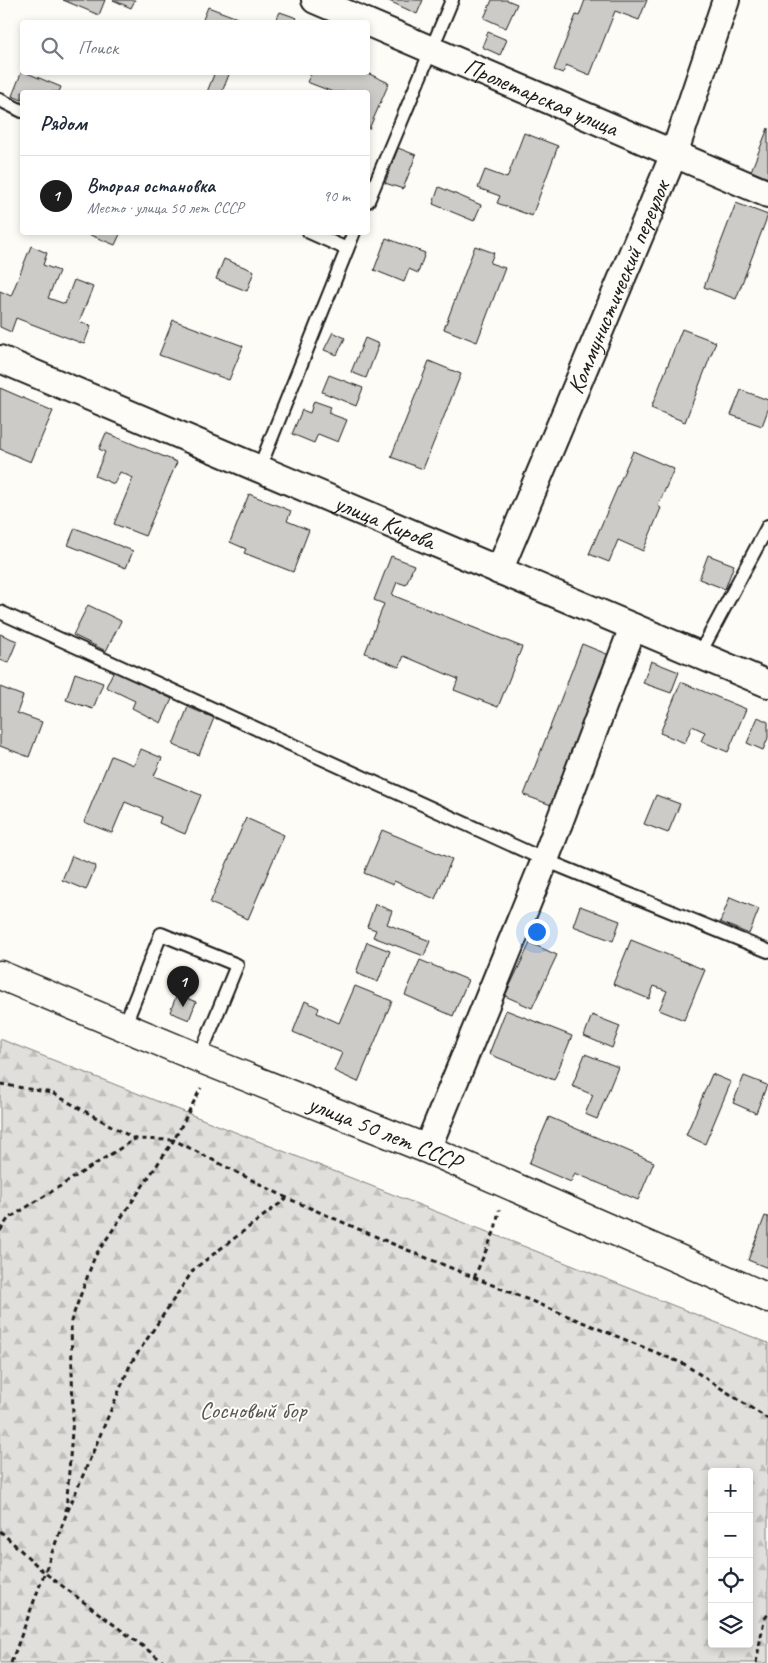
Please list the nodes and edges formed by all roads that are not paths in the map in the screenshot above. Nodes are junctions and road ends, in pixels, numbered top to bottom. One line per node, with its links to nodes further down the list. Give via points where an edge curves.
1 (315, 0): 4 (street, Пролетарская улица)
2 (452, 0): 6 (lane)
3 (726, 0): 9 (street, Коммунистический переулок)
4 (362, 20)
5 (370, 24): 6 (street, Пролетарская улица)
6 (432, 50): 9 (street, Пролетарская улица); 11 (lane)
7 (0, 100): 8 (lane)
8 (20, 110)
9 (674, 154): 10 (street, Пролетарская улица); 18 (street, Коммунистический переулок)
10 (768, 194)
11 (370, 196)
12 (315, 235): 14 (lane)
13 (353, 235): 14 (lane)
14 (347, 249): 16 (lane)
15 (0, 360): 16 (street, улица Кирова)
16 (259, 469): 18 (street, улица Кирова)
17 (768, 526): 21 (lane)
18 (499, 571): 20 (street, улица Кирова)
19 (0, 612): 23 (lane)
20 (633, 627): 21 (street, улица Кирова); 23 (street)
21 (699, 655): 22 (street, улица Кирова)
22 (768, 684)
23 (545, 860): 24 (lane); 28 (street)
24 (768, 951)
25 (0, 974): 26 (street, улица 50 лет СССР)
26 (124, 1026): 27 (street, улица 50 лет СССР); 27 (lane, via 161,934 237,965)
27 (206, 1061): 28 (street, улица 50 лет СССР)
28 (427, 1149): 29 (street, улица 50 лет СССР)
29 (768, 1298)

